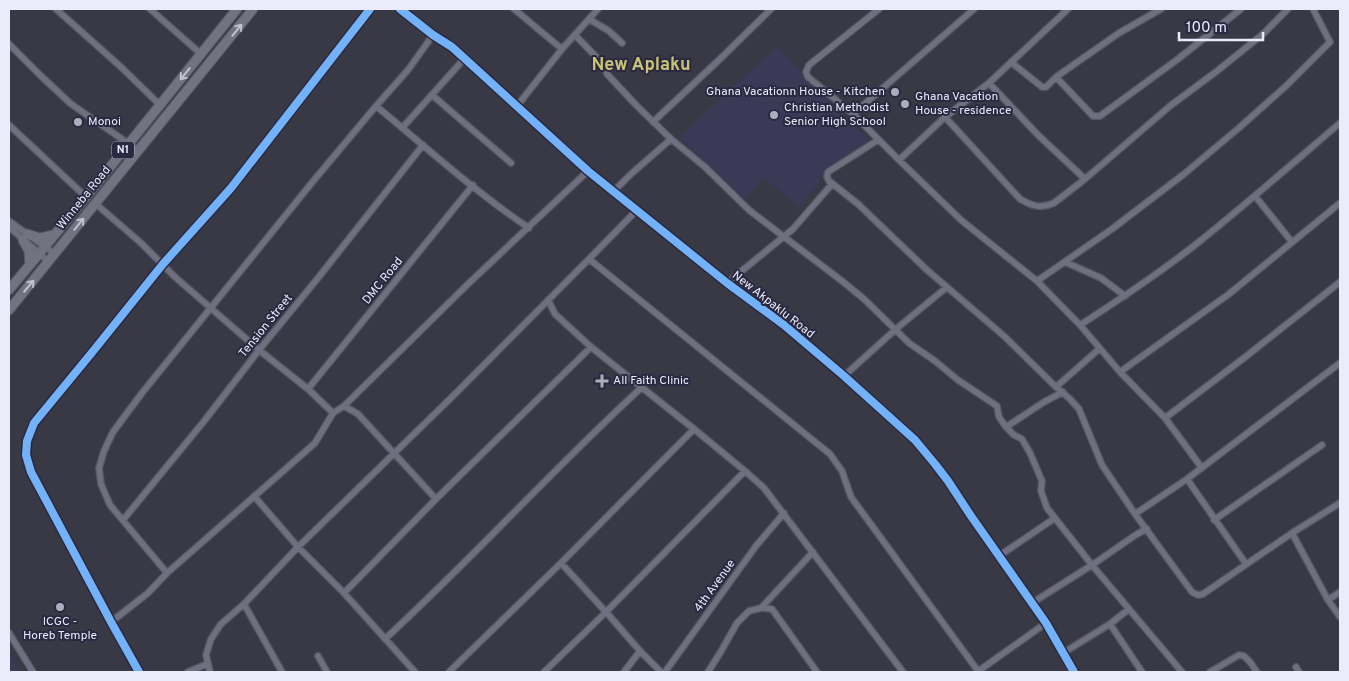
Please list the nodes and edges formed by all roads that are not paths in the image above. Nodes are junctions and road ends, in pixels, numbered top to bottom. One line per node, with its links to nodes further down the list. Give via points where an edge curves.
1 (56, 9): 29 (street)
2 (150, 9): 23 (street)
3 (236, 9): 23 (highway, Winneba Road / N1)
4 (253, 9): 42 (highway, Winneba Road / N1, one-way to 4)
5 (370, 9): 67 (street, via 230,188)
6 (400, 9): 18 (street, New Akpaklu Road)
7 (514, 9): 22 (street)
8 (598, 9): 17 (street)
9 (771, 9): 34 (street)
10 (879, 9): 32 (street, via 809,65 806,72 811,80)
11 (974, 9): 32 (street)
12 (1068, 9): 25 (street)
13 (1161, 9): 26 (street, via 1119,33)
14 (1242, 9): 26 (street, via 1100,116 1090,114)
15 (1288, 9): 46 (street, via 1263,34 1170,106)
16 (1313, 9): 66 (street, via 1330,42 1286,86 1184,174)
17 (589, 19): 19 (street); 20 (street)
18 (434, 35): 24 (street, New Akpaklu Road); 30 (street)
19 (575, 35): 22 (street); 34 (street)
20 (622, 43)
21 (9, 44): 40 (street, via 72,104)
22 (562, 50): 31 (street)
23 (201, 54): 29 (highway, Winneba Road / N1, one-way to 29)
24 (464, 59): 28 (street); 31 (street, New Akpaklu Road)
25 (1011, 62): 26 (street, via 1042,87); 27 (street)
26 (1056, 77)
27 (989, 83): 33 (street); 46 (street)
28 (432, 94): 37 (street); 44 (street)
29 (160, 105): 40 (highway, Winneba Road / N1)
30 (376, 106): 37 (street); 76 (street)
31 (518, 106): 45 (street, New Akpaklu Road)
32 (853, 114): 39 (street)
33 (945, 117): 43 (street); 46 (street, via 1025,202 1042,208 1048,206)
34 (653, 122): 38 (street)
35 (1340, 123): 50 (street)
36 (9, 126): 51 (street)
37 (403, 128): 41 (street)
38 (671, 139): 49 (street); 59 (street, via 749,210)
39 (878, 140): 43 (street); 47 (street, via 828,172)
40 (128, 144): 42 (street); 51 (highway, Winneba Road / N1)
41 (423, 145): 48 (street); 82 (street, Tension Street)
42 (138, 150): 53 (highway, Winneba Road / N1)
43 (899, 160): 69 (street, via 961,220)
44 (511, 163)
45 (588, 172): 49 (street, New Akpaklu Road); 57 (street)
46 (1085, 179)
47 (832, 184): 59 (street); 72 (street)
48 (473, 185): 57 (street); 88 (street, DMC Road)
49 (614, 192): 54 (street, New Akpaklu Road)
50 (1255, 196): 61 (street); 74 (street)
51 (86, 197): 58 (highway, Winneba Road / N1)
52 (1340, 203): 61 (street)
53 (96, 204): 63 (highway, Winneba Road / N1, one-way to 53); 67 (street)
54 (636, 211): 64 (street); 71 (street, New Akpaklu Road)
55 (9, 221): 60 (street)
56 (9, 227): 60 (street)
57 (529, 228): 90 (street)
58 (53, 235): 60 (highway); 62 (highway, Winneba Road / N1)
59 (784, 236): 71 (street); 79 (street, via 864,299)
60 (25, 237): 62 (street); 68 (highway)
61 (1292, 242): 84 (street, via 1228,294)
62 (41, 250): 63 (street); 65 (street); 68 (highway, Winneba Road / N1)
63 (55, 254): 65 (highway, Winneba Road / N1)
64 (589, 260): 75 (street); 150 (street, via 830,454 842,471 851,497)
65 (49, 262): 77 (highway, Winneba Road / N1, one-way to 65)
66 (1065, 262): 69 (street); 74 (street, via 1101,278)
67 (163, 264): 76 (street); 126 (street, via 34,423 27,441 26,455 31,472)
68 (30, 265): 73 (highway, Winneba Road / N1)
69 (1036, 281): 78 (street)
70 (1340, 282): 92 (street)
71 (727, 283): 85 (street, New Akpaklu Road, via 773,316)
72 (947, 287): 79 (street); 86 (street)
73 (9, 290)
74 (1125, 296): 78 (street)
75 (548, 300): 80 (street, via 555,314); 96 (street)
76 (211, 307): 82 (street); 106 (street, via 113,432 104,451 99,468 101,484 110,505)
77 (9, 310)
78 (1080, 326): 81 (street)
79 (896, 329): 85 (street); 93 (street, via 909,343 997,406)
80 (591, 347): 87 (street); 101 (street)
81 (1099, 349): 84 (street); 86 (street)
82 (259, 350): 88 (street); 106 (street, Tension Street)
83 (1340, 363): 97 (street)
84 (1120, 372): 92 (street)
85 (844, 376): 112 (street, New Akpaklu Road, via 915,440 948,481)
86 (1056, 387): 89 (street)
87 (641, 388): 94 (street); 130 (street)
88 (308, 389): 91 (street)
89 (1063, 392): 93 (street); 104 (street, via 1079,409 1102,466)
90 (344, 406): 91 (street); 96 (street, via 358,414)
91 (333, 413): 100 (street, via 315,443)
92 (1165, 418): 97 (street)
93 (1006, 427): 105 (street, via 1022,439 1030,453 1042,481 1041,491 1047,508)
94 (694, 430): 98 (street); 113 (street)
95 (1322, 445): 107 (street)
96 (394, 454): 101 (street); 110 (street)
97 (1202, 468): 99 (street)
98 (745, 470): 103 (street); 124 (street)
99 (1187, 479): 104 (street); 107 (street)
100 (254, 496): 110 (street); 116 (street)
101 (436, 499): 118 (street)
102 (1340, 503): 109 (street)
103 (784, 513): 111 (street); 146 (street, 4th Avenue, via 756,546)
104 (1135, 514): 108 (street)
105 (1055, 518): 112 (street); 115 (street)
106 (122, 520): 116 (street)
107 (1214, 520): 114 (street)
108 (1147, 529): 114 (street, via 1192,592 1198,595); 115 (street)
109 (1292, 534): 114 (street); 119 (street)
110 (298, 547): 118 (street); 121 (street)
111 (813, 552): 122 (street); 149 (street)
112 (999, 556): 120 (street, New Akpaklu Road)
113 (561, 564): 124 (street); 142 (street)
114 (1246, 564)
115 (1092, 566): 120 (street); 123 (street)
116 (167, 573): 126 (street, via 148,593)
117 (1340, 592): 119 (street)
118 (344, 593): 130 (street)
119 (1328, 600): 125 (street)
120 (1032, 603): 127 (street, New Akpaklu Road)
121 (244, 604): 134 (street, via 221,624 211,639); 139 (street)
122 (761, 608): 147 (street, via 749,611 737,623); 148 (street, via 772,609)
123 (1129, 609): 128 (street); 153 (street)
124 (606, 612): 131 (street); 143 (street)
125 (1340, 617)
126 (111, 622): 135 (street)
127 (1046, 623): 132 (street, New Akpaklu Road); 150 (street)
128 (1110, 624): 132 (street); 152 (street)
129 (10, 637): 136 (street)
130 (385, 639): 141 (street)
131 (640, 651): 144 (street); 145 (street)
132 (1063, 653): 151 (street, New Akpaklu Road)
133 (318, 656): 140 (street)
134 (207, 664): 137 (street); 138 (street)
135 (136, 671)
136 (33, 672)
137 (188, 672)
138 (210, 672)
139 (282, 672)
140 (327, 672)
141 (416, 672)
142 (449, 672)
143 (544, 672)
144 (624, 672)
145 (661, 672)
146 (665, 672)
147 (708, 672)
148 (817, 672)
149 (903, 672)
150 (978, 672)
151 (1074, 672)
152 (1142, 672)
153 (1182, 672)
154 (1210, 672): 155 (street, via 1239,655 1244,656)
155 (1257, 672)

